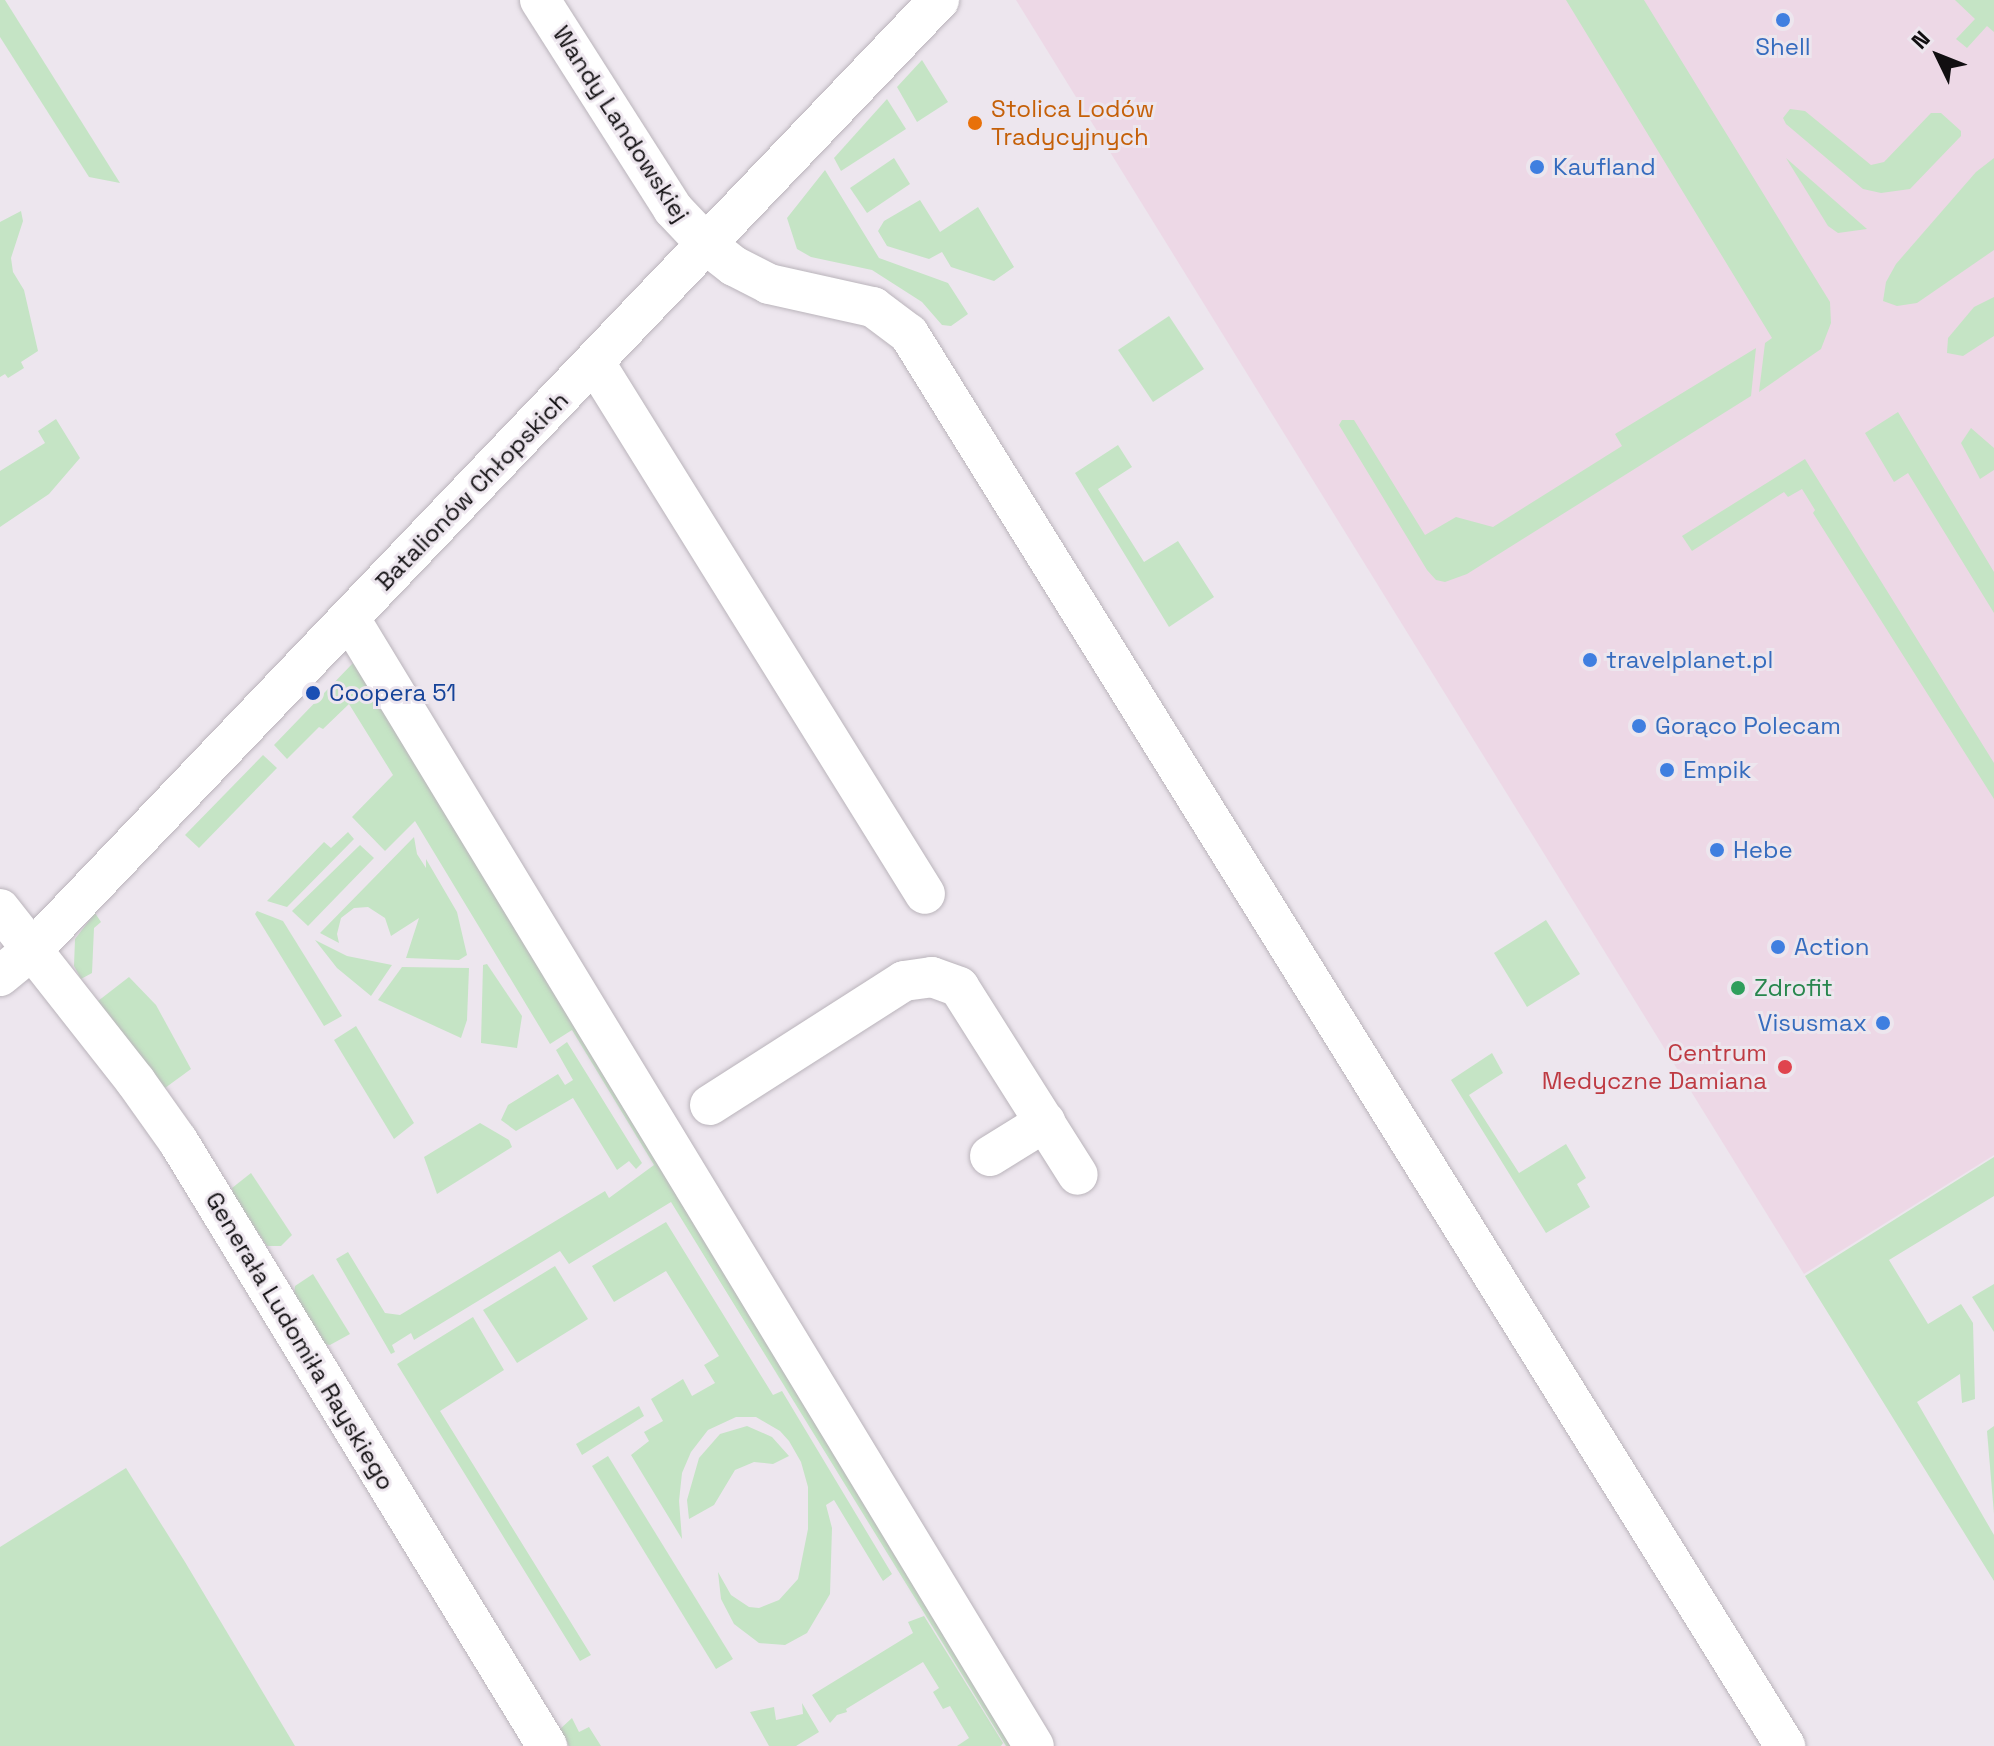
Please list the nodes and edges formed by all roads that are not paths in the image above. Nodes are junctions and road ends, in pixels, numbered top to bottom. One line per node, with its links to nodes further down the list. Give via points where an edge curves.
1 (540, 0): 3 (street, Wandy Landowskiej, via 673,209)
2 (939, 0): 3 (street, Batalionów Chłopskich)
3 (707, 245): 4 (street, Batalionów Chłopskich); 16 (street, Wandy Landowskiej, via 769,284 873,307 909,334)
4 (595, 363): 5 (street, Batalionów Chłopskich); 6 (street)
5 (350, 619): 8 (street, Batalionów Chłopskich); 15 (street)
6 (925, 894)
7 (0, 909): 8 (street, Generała Ludomiła Rayskiego)
8 (33, 949): 9 (street, Batalionów Chłopskich); 14 (street, Generała Ludomiła Rayskiego, via 178,1141)
9 (0, 976)
10 (710, 1105): 11 (street, via 904,981 932,977 959,987)
11 (1045, 1122): 12 (street); 13 (street)
12 (990, 1156)
13 (1078, 1175)
14 (547, 1746)
15 (1034, 1746)
16 (1785, 1746)

